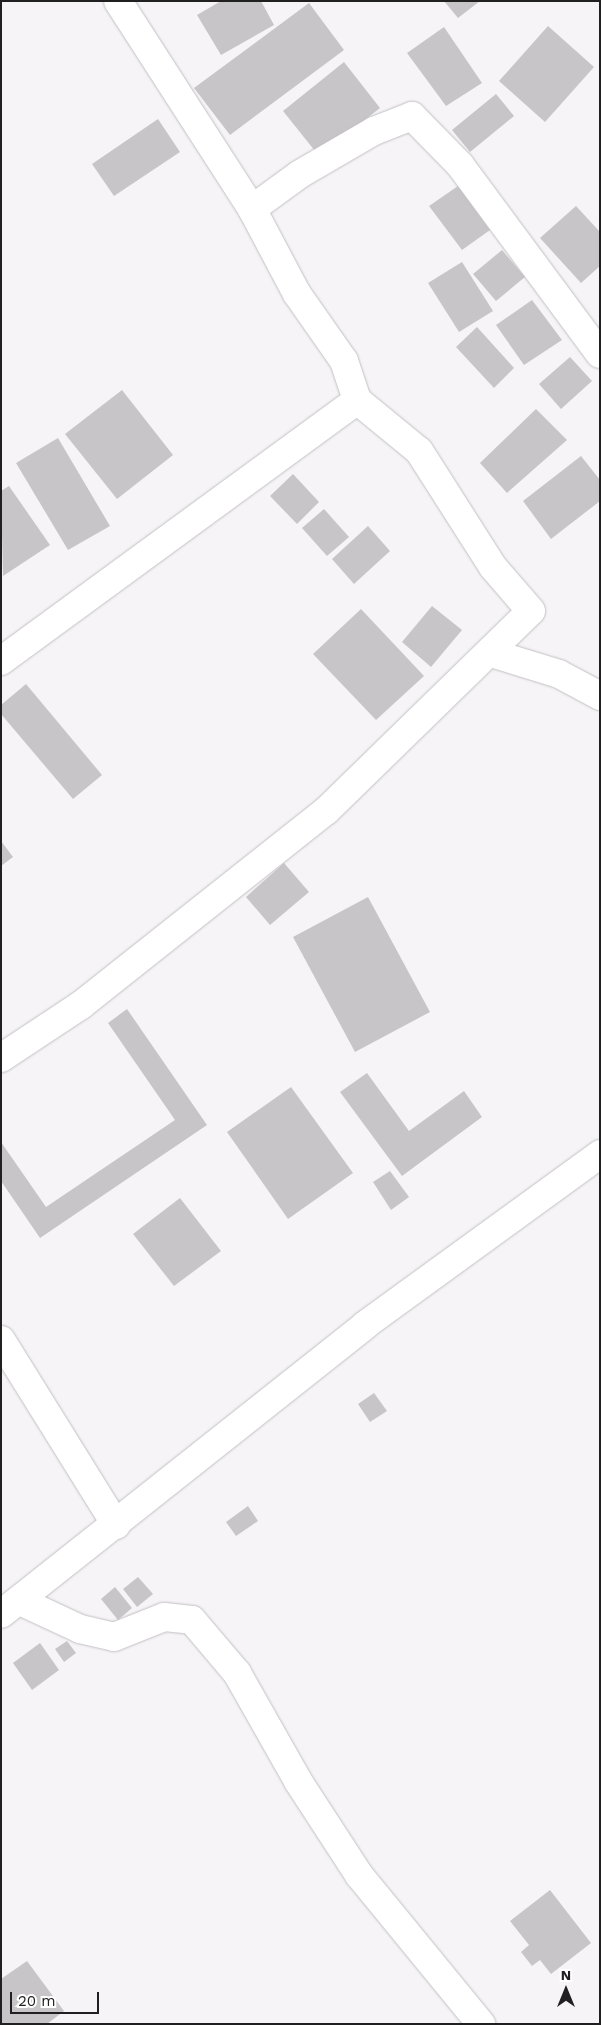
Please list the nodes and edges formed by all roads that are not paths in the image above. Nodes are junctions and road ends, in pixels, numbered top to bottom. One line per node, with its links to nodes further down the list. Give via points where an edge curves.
1 (118, 1): 2 (street)
2 (252, 209): 3 (street, via 366,136 412,116 460,165); 4 (street, via 297,294 344,361)
3 (600, 354)
4 (357, 400): 5 (street, via 419,451 493,568 532,611); 6 (street)
5 (491, 653): 7 (street, via 559,674); 8 (street, via 390,744 318,817 81,1005)
6 (1, 661)
7 (600, 696)
8 (1, 1058)
9 (600, 1154): 11 (street, via 365,1325)
10 (1, 1340): 11 (street)
11 (116, 1525): 12 (street)
12 (10, 1608): 13 (street, via 114,1637 164,1617 192,1620 237,1673 298,1781 359,1875)
13 (480, 2024)

